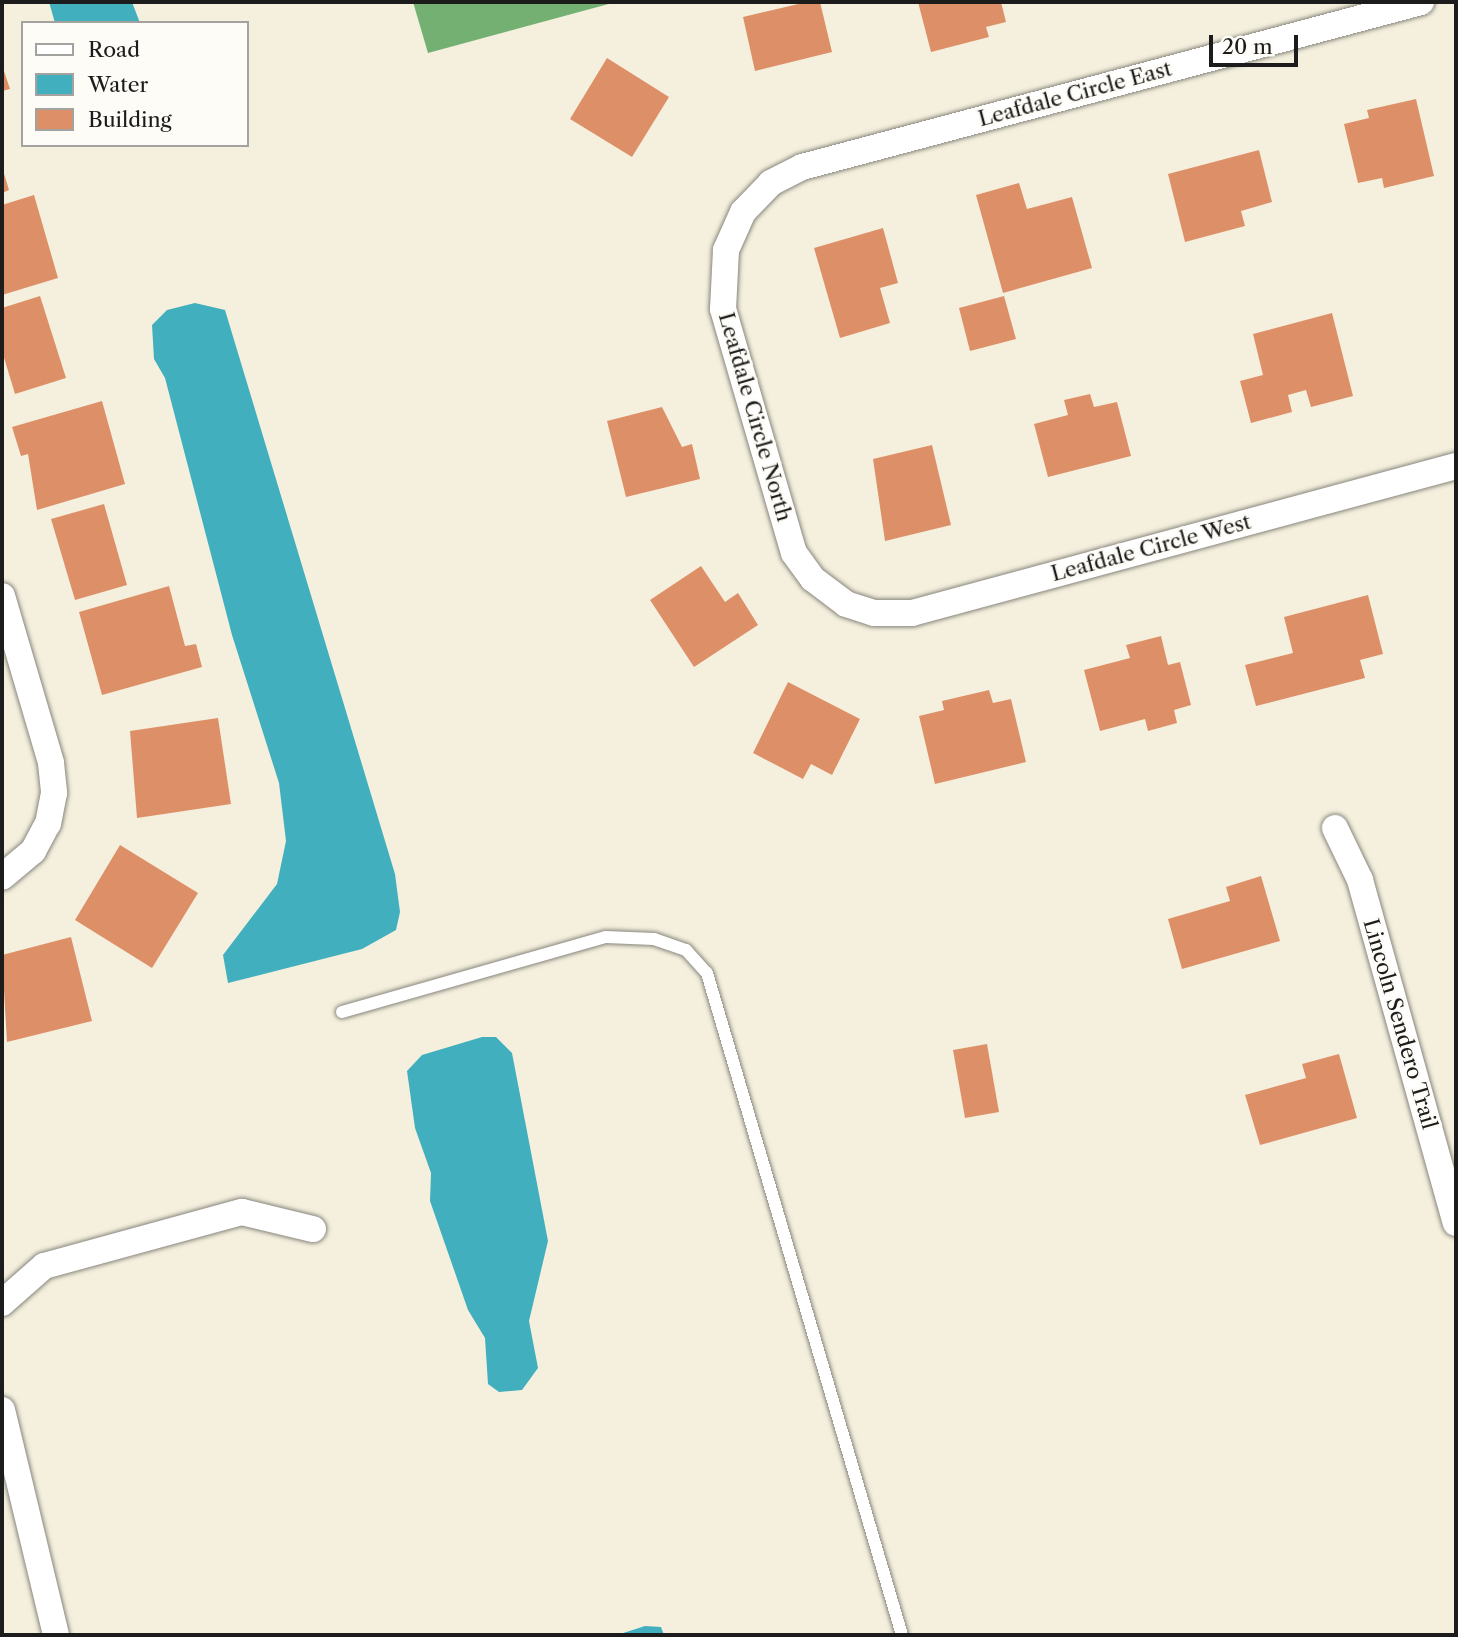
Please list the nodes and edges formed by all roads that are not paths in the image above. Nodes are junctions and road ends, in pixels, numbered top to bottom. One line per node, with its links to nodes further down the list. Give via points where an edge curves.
1 (1421, 2): 2 (street, Leafdale Circle East, via 802,167 771,183)
2 (743, 212): 5 (street, Leafdale Circle North, via 726,250 723,309 794,553 813,579)
3 (1456, 466): 5 (street, Leafdale Circle West, via 912,612 874,613)
4 (2, 596): 7 (street, via 51,763 54,793 48,823 33,851)
5 (846, 604)
6 (1335, 828): 9 (street, Lincoln Sendero Trail, via 1360,880)
7 (2, 877)
8 (342, 1012): 14 (lane, via 606,937 654,939 687,950 708,973)
9 (1456, 1223)
10 (313, 1228): 11 (street, via 242,1212 44,1266)
11 (2, 1303)
12 (2, 1410): 13 (street)
13 (56, 1635)
14 (902, 1635)

